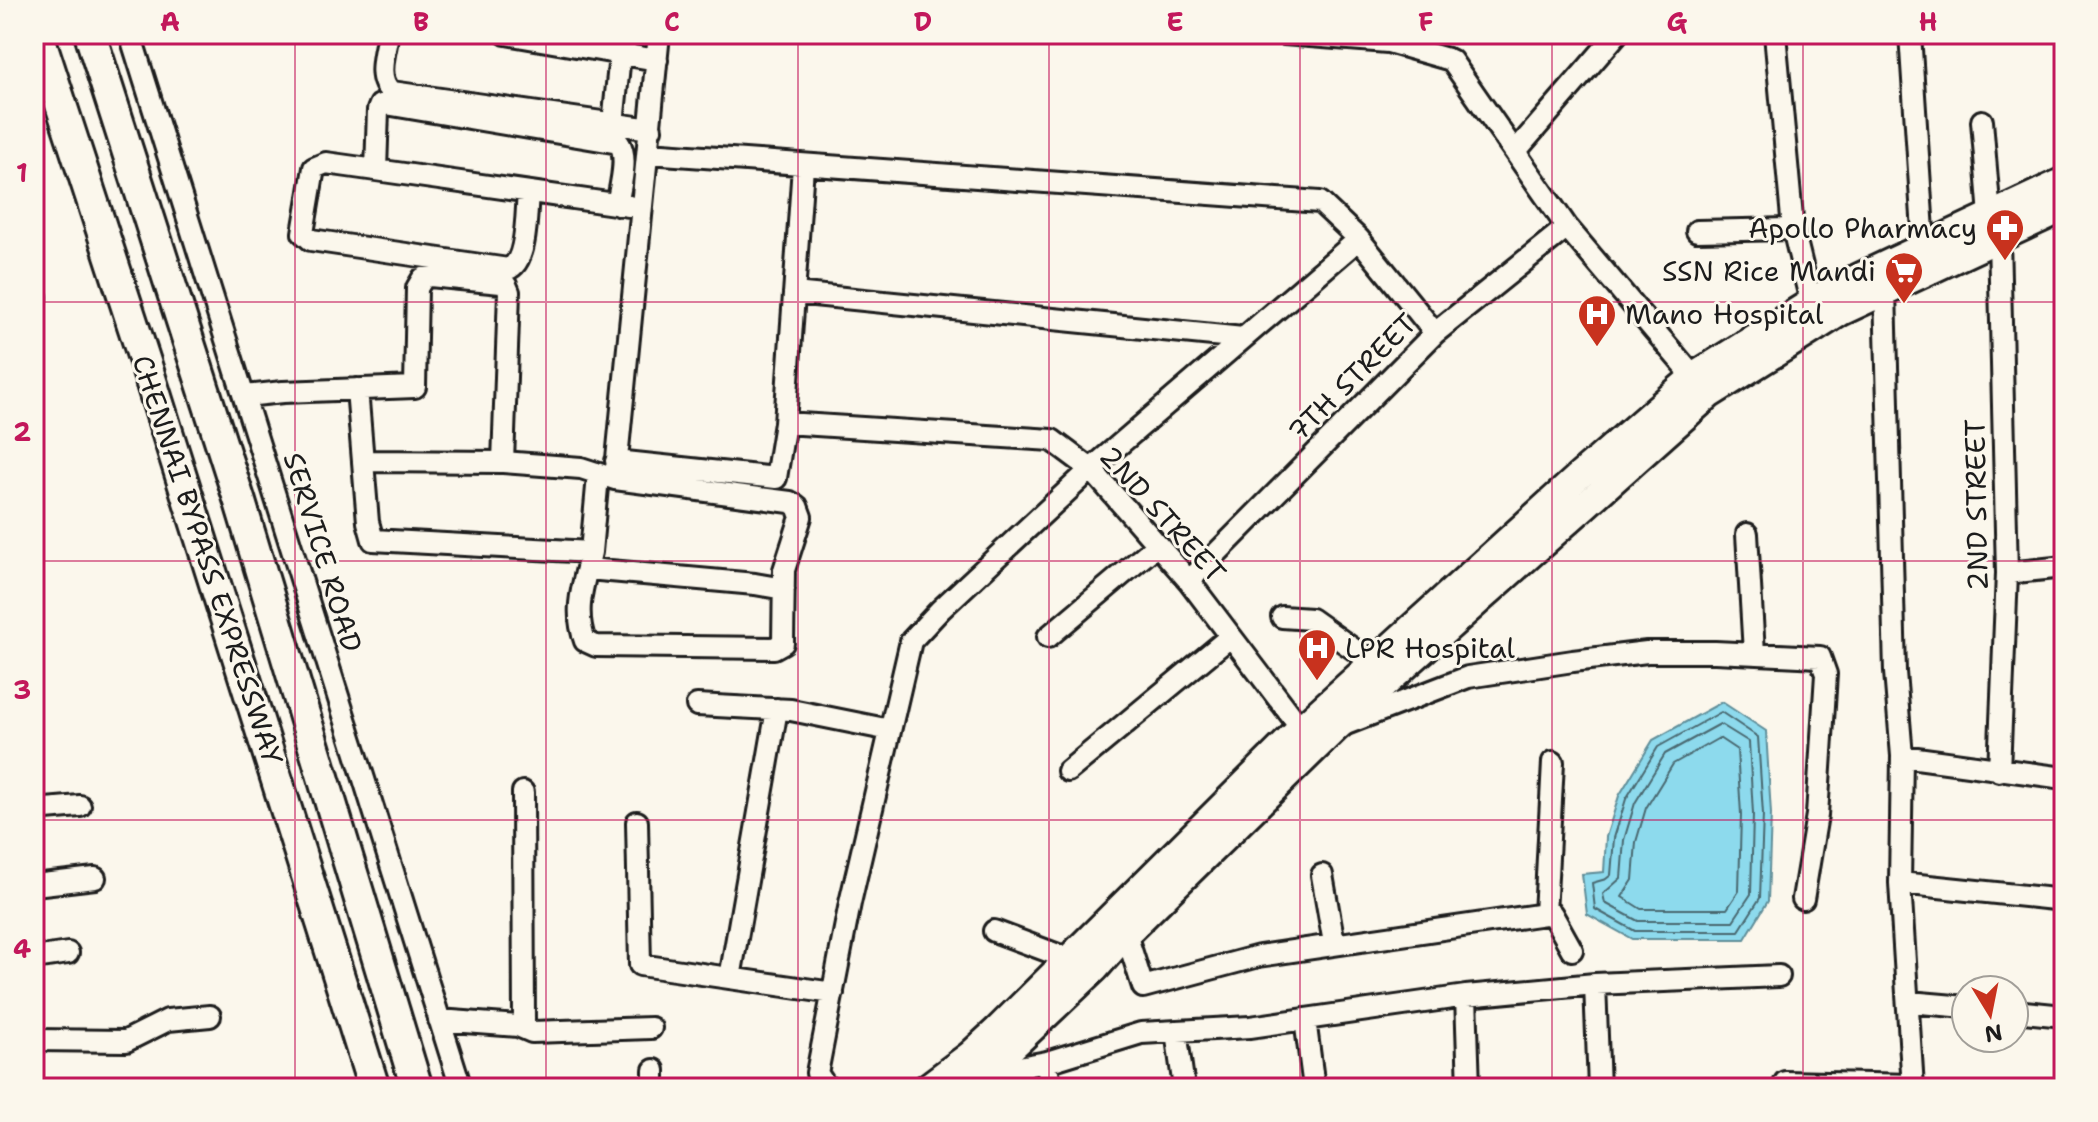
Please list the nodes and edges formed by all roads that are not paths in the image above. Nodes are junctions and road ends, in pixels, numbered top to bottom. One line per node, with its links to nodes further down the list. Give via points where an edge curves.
1 (38, 34): 103 (highway, CHENNAI BYPASS EXPRESSWAY)
2 (90, 34): 104 (highway, CHENNAI BYPASS EXPRESSWAY, via 236,487)
3 (130, 34): 37 (street, SERVICE ROAD)
4 (388, 34): 14 (street, via 382,79 392,92)
5 (506, 34): 12 (street)
6 (659, 34): 12 (street)
7 (1284, 34): 11 (street)
8 (1617, 34): 15 (street)
9 (1775, 34): 26 (street)
10 (1910, 34): 29 (street)
11 (1388, 38): 15 (street, via 1451,60)
12 (638, 58): 14 (street); 14 (street)
13 (1982, 121): 25 (street, 2ND STREET)
14 (633, 126): 16 (street)
15 (1515, 152): 24 (street)
16 (649, 153): 17 (street); 22 (street)
17 (803, 166): 28 (street, via 1320,202); 31 (street)
18 (376, 170): 20 (street); 20 (street, via 326,163 314,168 303,228 306,237 508,269 520,258); 21 (street, via 378,110 386,104 619,143 623,160)
19 (2064, 181): 25 (main road)
20 (528, 192): 21 (street)
21 (617, 205): 22 (street)
22 (643, 207): 42 (street)
23 (2064, 208): 25 (main road)
24 (1567, 227): 33 (street, 7TH STREET); 35 (street)
25 (1995, 227): 29 (main road); 30 (main road); 47 (street, 2ND STREET)
26 (1793, 229): 27 (street); 32 (street)
27 (1697, 231)
28 (1359, 239): 33 (street); 34 (street)
29 (1924, 247): 32 (main road)
30 (1885, 290): 35 (main road); 60 (street, via 1894,656)
31 (794, 293): 34 (street); 38 (street)
32 (1811, 302): 35 (main road)
33 (1435, 333): 48 (street, 7TH STREET)
34 (1243, 338): 41 (street)
35 (1701, 385): 54 (main road); 57 (main road)
36 (357, 389): 37 (street); 39 (street); 40 (street, via 415,387 417,288 423,278 506,285)
37 (245, 396): 94 (street, SERVICE ROAD)
38 (785, 423): 41 (street, 2ND STREET, via 1052,440); 42 (street, via 776,478)
39 (364, 461): 40 (street); 45 (street, via 373,540)
40 (503, 462): 42 (street)
41 (1091, 469): 44 (street, 2ND STREET); 58 (street, via 911,641)
42 (610, 472): 45 (street); 49 (street, via 797,506 801,517 784,570)
43 (1747, 534): 53 (street)
44 (1157, 545): 48 (street, 2ND STREET); 51 (street)
45 (589, 560): 49 (street); 49 (street, via 578,607 585,641 596,646 774,648 785,635)
46 (2064, 567): 47 (street)
47 (2007, 573): 63 (street, 2ND STREET)
48 (1189, 581): 52 (street, 2ND STREET)
49 (784, 589)
50 (1282, 617): 54 (street, via 1311,619)
51 (1048, 637)
52 (1230, 637): 59 (street, 2ND STREET); 62 (street)
53 (1754, 653): 57 (street, via 1647,652 1468,677); 73 (street, via 1820,657 1825,667 1817,815)
54 (1373, 663): 59 (main road)
55 (697, 705): 56 (street)
56 (777, 709): 58 (street); 84 (street)
57 (1335, 729): 59 (main road)
58 (890, 730): 86 (street)
59 (1308, 738): 77 (main road); 82 (main road)
60 (1902, 756): 63 (street); 71 (street)
61 (1553, 762): 75 (street)
62 (1068, 771)
63 (1999, 771): 64 (street)
64 (2064, 778)
65 (523, 792): 95 (street, via 524,1023)
66 (80, 806): 67 (street)
67 (34, 810)
68 (637, 822): 84 (street, via 640,965)
69 (1322, 875): 78 (street)
70 (95, 878): 72 (street)
71 (1900, 883): 74 (street); 88 (street)
72 (34, 885)
73 (1803, 899)
74 (2064, 900)
75 (1545, 914): 78 (street); 79 (street, via 1552,914)
76 (994, 931): 82 (street)
77 (1126, 934): 78 (street, via 1143,987 1259,956); 100 (main road)
78 (1334, 943)
79 (1572, 950)
80 (68, 953): 81 (street)
81 (34, 958)
82 (1069, 959): 107 (main road, via 970,1055)
83 (1779, 976): 85 (street)
84 (730, 978): 86 (street)
85 (1595, 984): 87 (street); 112 (street)
86 (833, 993): 106 (street, via 817,1073)
87 (1466, 996): 93 (street); 111 (street)
88 (1909, 1002): 89 (street); 102 (street)
89 (1950, 1006)
90 (2030, 1013): 92 (street)
91 (210, 1016): 98 (street, via 168,1020 126,1041)
92 (2064, 1016)
93 (1305, 1019): 97 (street); 110 (street)
94 (439, 1020): 95 (street); 105 (street, SERVICE ROAD)
95 (518, 1026): 96 (street, via 532,1032)
96 (651, 1028)
97 (1176, 1031): 99 (street, via 1141,1033); 109 (street)
98 (34, 1040)
99 (1047, 1062): 100 (street); 108 (street)
100 (975, 1080)
101 (1785, 1082): 102 (street)
102 (1913, 1086)
103 (374, 1088)
104 (417, 1088)
105 (461, 1088)
106 (827, 1088)
107 (926, 1088)
108 (1050, 1088)
109 (1184, 1088)
110 (1314, 1088)
111 (1469, 1088)
112 (1599, 1088)

